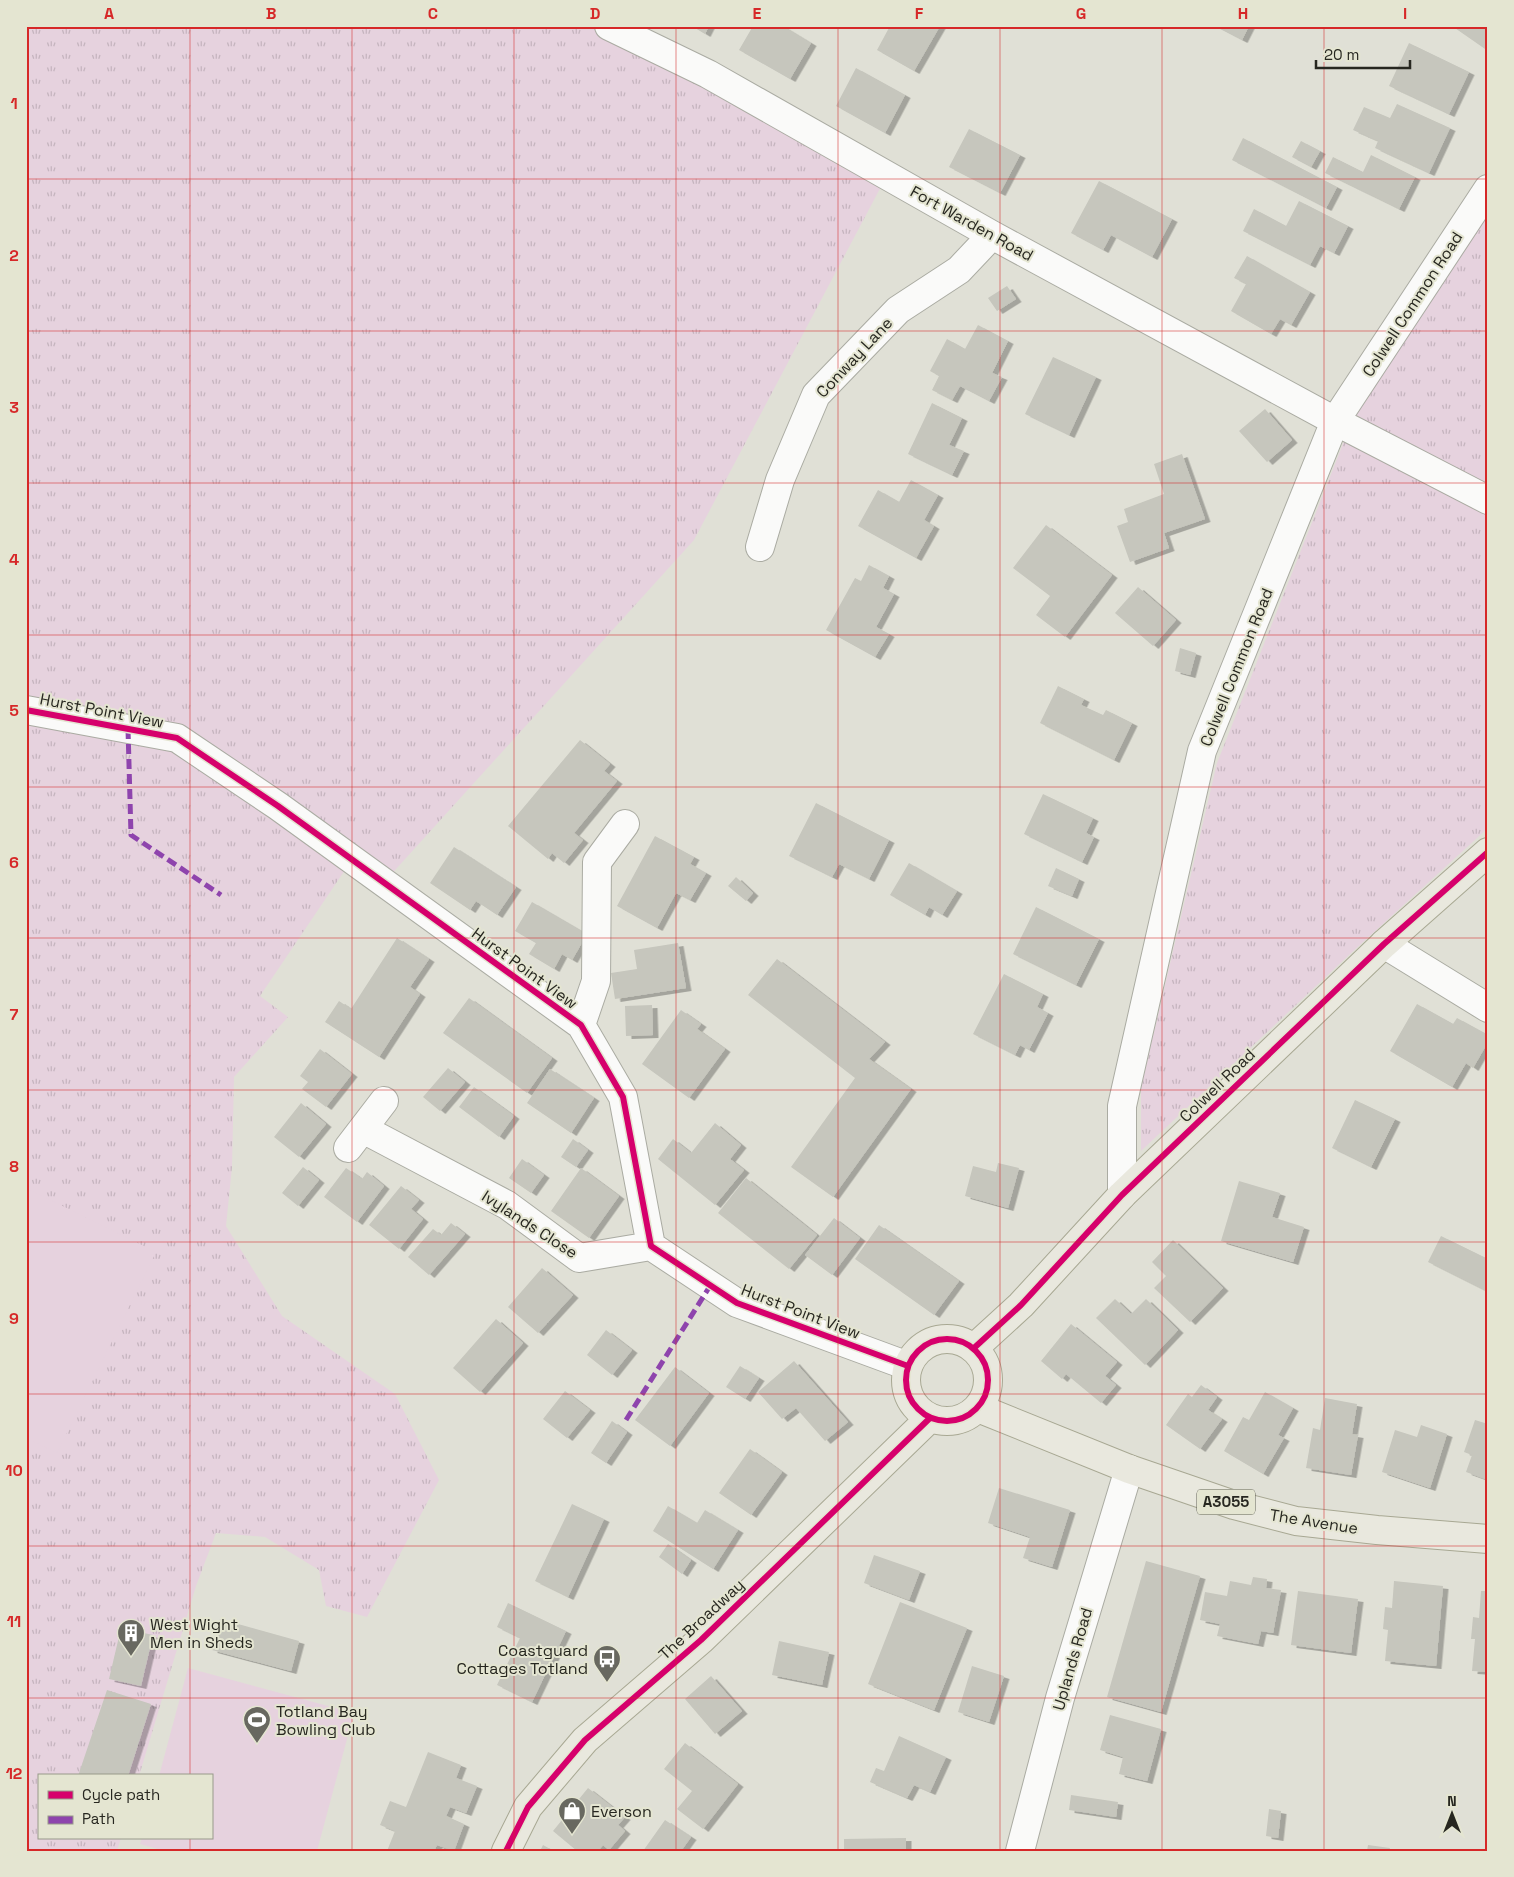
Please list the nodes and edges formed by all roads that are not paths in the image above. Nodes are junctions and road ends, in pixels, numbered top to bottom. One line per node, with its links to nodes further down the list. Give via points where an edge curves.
1 (609, 26): 3 (street, Fort Warden Road, via 708,74)
2 (1488, 189): 4 (street, Colwell Common Road)
3 (992, 236): 4 (street, Fort Warden Road); 6 (street, Conway Lane, via 959,270 898,310 816,395 780,480)
4 (1334, 421): 5 (street, Fort Warden Road); 14 (street, Colwell Common Road, via 1202,751 1122,1106)
5 (1488, 500)
6 (760, 547)
7 (26, 710): 12 (street, Hurst Point View, via 177,738 278,806)
8 (625, 824): 12 (street, via 598,862 596,981)
9 (1488, 852): 10 (main road, Colwell Road)
10 (1384, 944): 11 (street); 14 (main road, Colwell Road)
11 (1488, 1008)
12 (581, 1025): 15 (street, Hurst Point View, via 623,1097)
13 (384, 1101): 15 (street, Ivylands Close, via 355,1138 507,1205 579,1258)
14 (1122, 1195): 16 (main road, Colwell Road, via 1021,1305)
15 (651, 1246): 17 (street, Hurst Point View, via 736,1303)
16 (974, 1348): 17 (main road, via 947,1338 926,1344 915,1353); 18 (main road, via 984,1359 989,1378 987,1393)
17 (908, 1366): 19 (main road, via 906,1376 910,1398)
18 (978, 1408): 19 (main road, via 952,1421); 20 (main road, The Avenue / A3055)
19 (930, 1418): 22 (main road, The Broadway, via 701,1640 585,1740 528,1807)
20 (1129, 1468): 21 (main road, The Avenue / A3055, via 1234,1505 1296,1521); 23 (street, Uplands Road, via 1060,1698)
21 (1488, 1539)
22 (506, 1851)
23 (1020, 1851)

